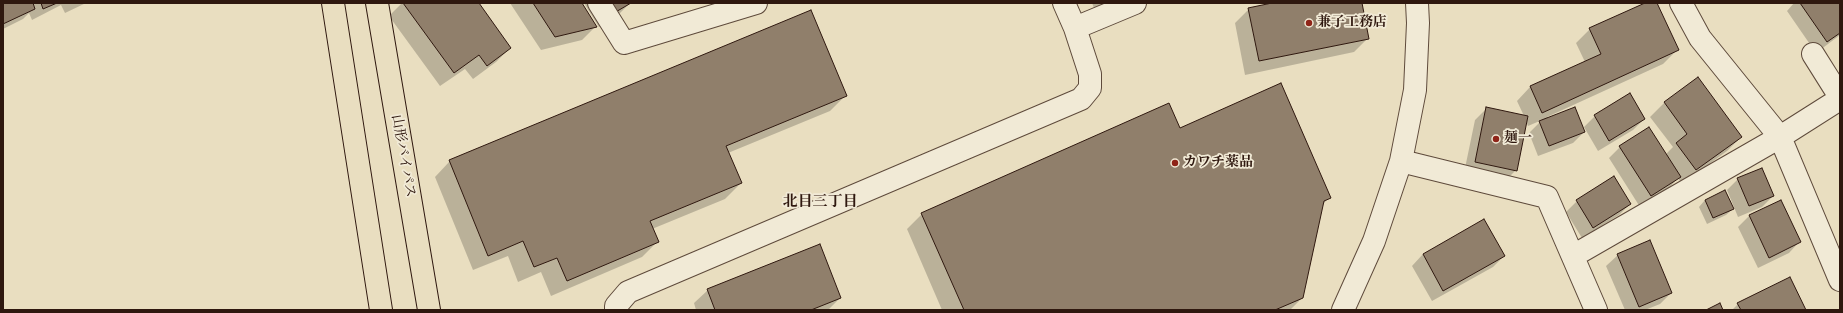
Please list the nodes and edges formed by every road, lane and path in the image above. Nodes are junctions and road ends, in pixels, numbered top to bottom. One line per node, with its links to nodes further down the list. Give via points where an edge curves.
1 (333, 3): 16 (highway)
2 (377, 3): 17 (highway, 山形バイパス)
3 (599, 3): 4 (street, via 624,42)
4 (756, 3)
5 (1064, 3): 9 (street)
6 (1135, 3): 9 (street)
7 (1417, 3): 13 (street, via 1414,90)
8 (1681, 3): 12 (street, via 1700,38)
9 (1075, 28): 18 (street, via 1090,74 1090,88 1081,99 628,292 616,306)
10 (1813, 54): 11 (street)
11 (1840, 98): 12 (street)
12 (1780, 137): 14 (street); 15 (street)
13 (1400, 161): 14 (street, via 1547,197); 19 (street, via 1374,241)
14 (1573, 256): 20 (street)
15 (1840, 280)
16 (381, 310)
17 (429, 310)
18 (616, 310)
19 (1343, 310)
20 (1596, 310)

